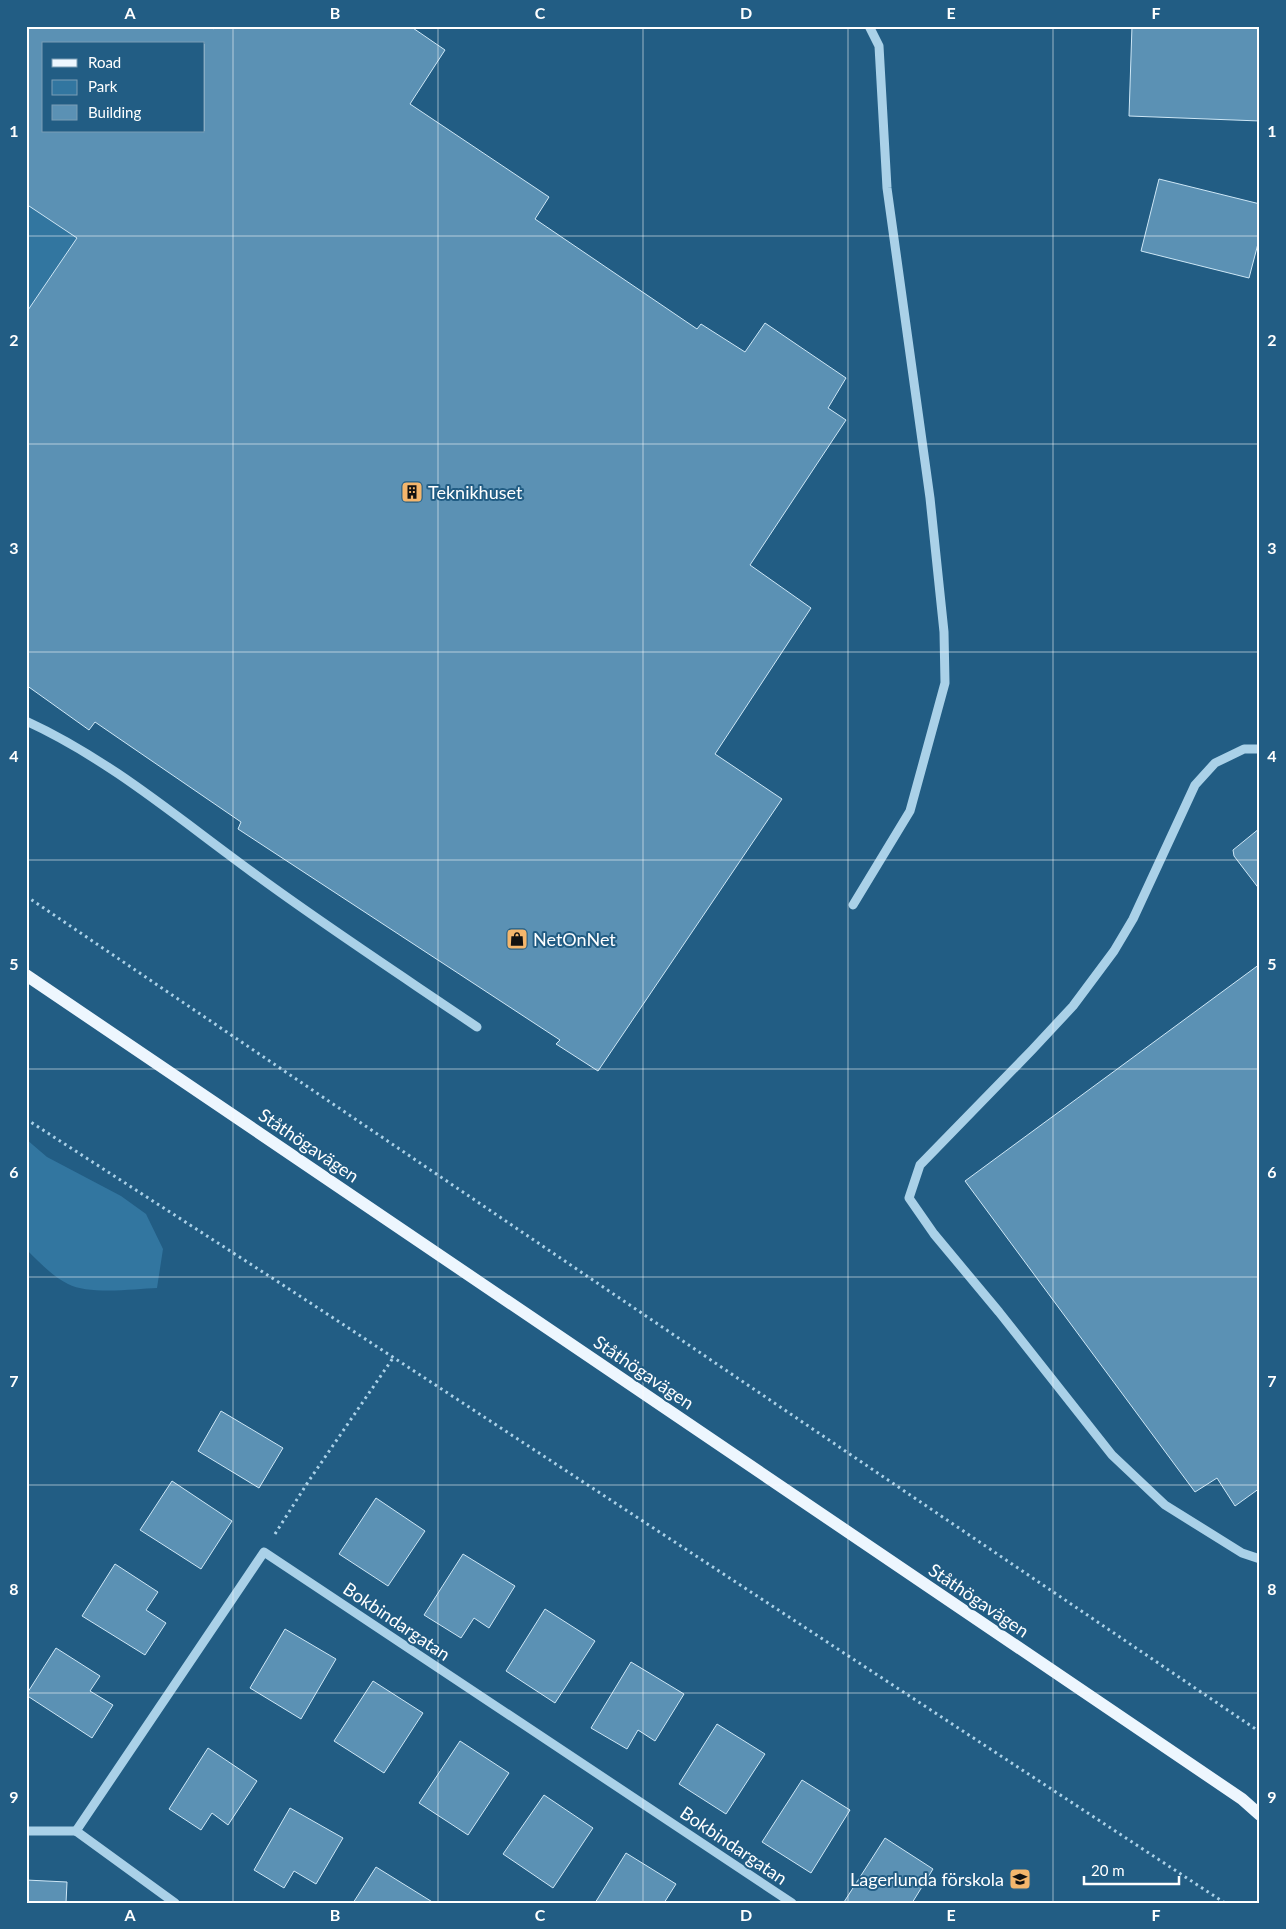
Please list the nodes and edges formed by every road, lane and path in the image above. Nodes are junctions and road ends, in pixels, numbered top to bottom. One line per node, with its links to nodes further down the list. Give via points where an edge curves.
1 (868, 26): 5 (street, via 878,46 887,188 930,498 944,632 945,683 910,812)
2 (26, 721): 7 (street, via 56,734 128,779 314,917)
3 (1260, 749): 11 (street, via 1244,749 1215,763 1195,784 1133,919 1114,951 1073,1006 920,1165 909,1198 934,1234 1112,1455 1165,1505 1242,1553)
4 (26, 896): 12 (path)
5 (853, 905)
6 (26, 974): 13 (main road, Ståthögavägen)
7 (477, 1027)
8 (26, 1119): 9 (path)
9 (393, 1358): 10 (path); 20 (path)
10 (264, 1552): 17 (street); 19 (street, Bokbindargatan)
11 (1260, 1559)
12 (1260, 1732)
13 (1242, 1799): 14 (main road, Ståthögavägen); 15 (main road, Ståthögavägen)
14 (1260, 1806)
15 (1260, 1815)
16 (26, 1831): 17 (street)
17 (76, 1831): 18 (street)
18 (175, 1903)
19 (792, 1903)
20 (1225, 1903)

